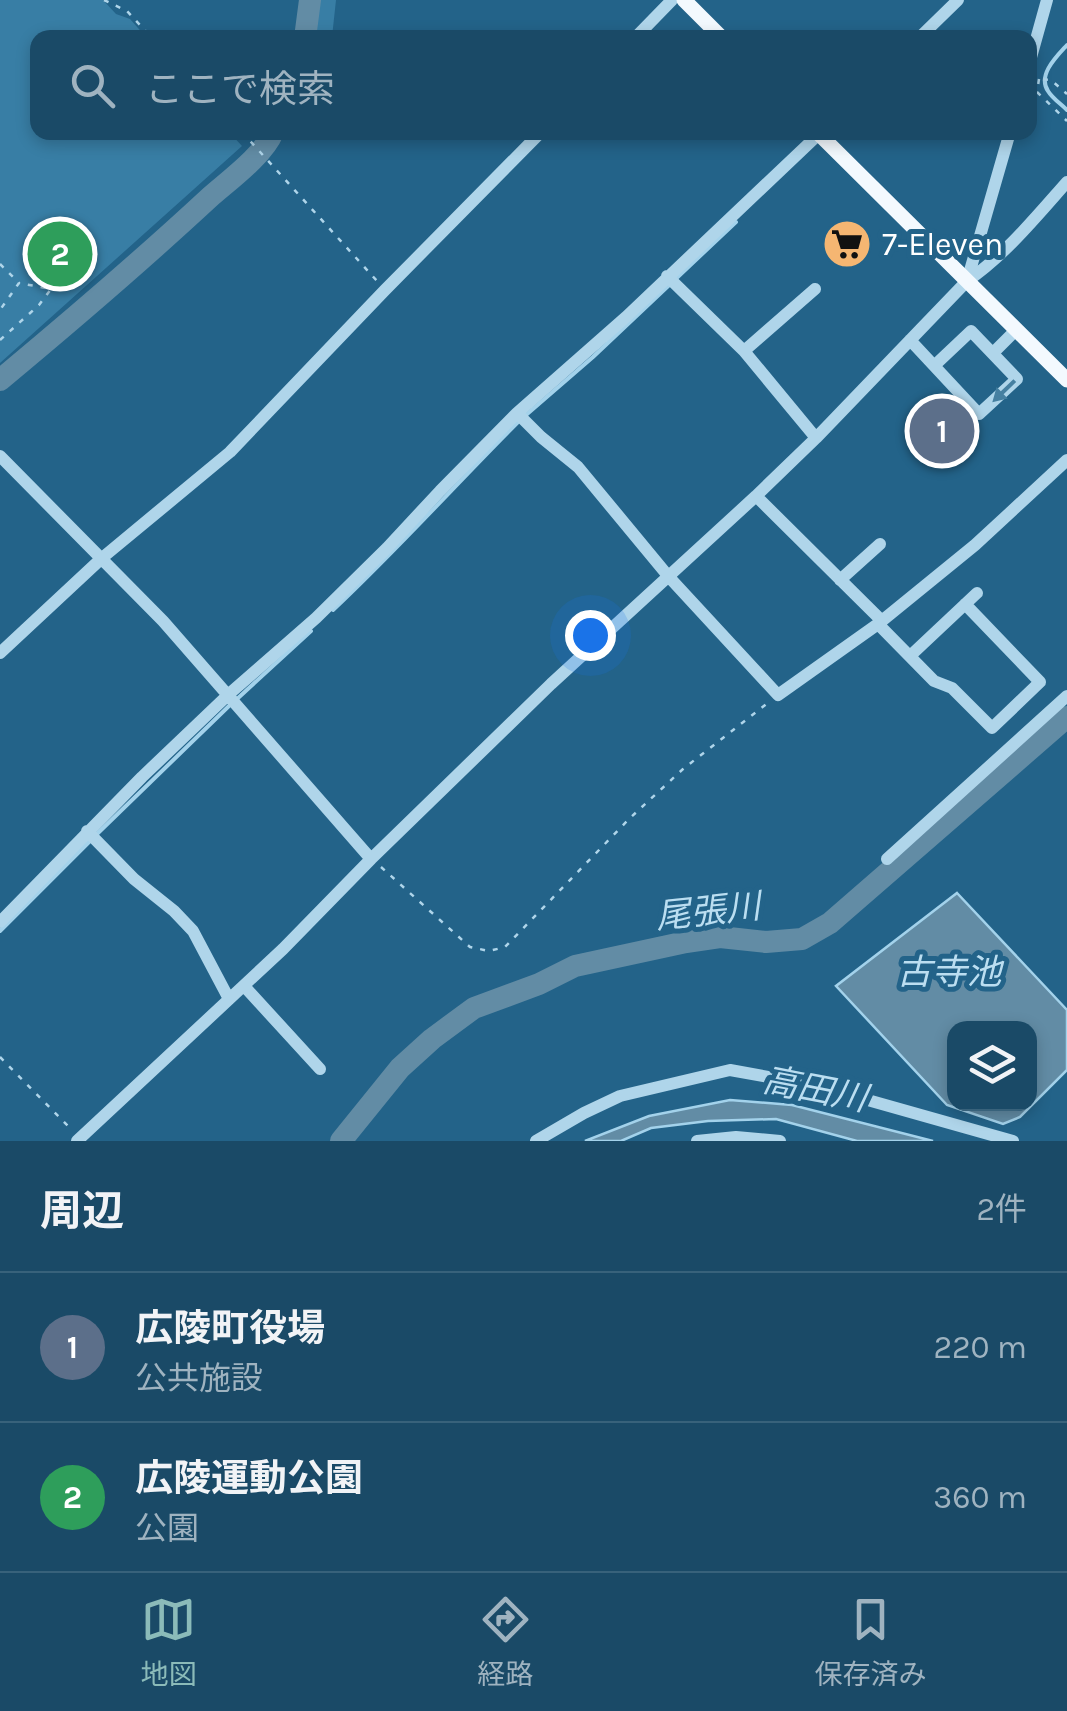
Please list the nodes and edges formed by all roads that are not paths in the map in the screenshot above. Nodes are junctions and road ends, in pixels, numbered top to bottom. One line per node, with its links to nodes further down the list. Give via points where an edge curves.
1 (672, 0): 5 (street)
2 (684, 0): 6 (main road)
3 (958, 0): 7 (street)
4 (1047, 0): 8 (street)
5 (643, 30)
6 (714, 30)
7 (927, 30)
8 (1037, 36)
9 (533, 140): 29 (street, via 230,452)
10 (812, 140): 14 (street)
11 (826, 140): 15 (main road)
12 (1008, 140): 15 (street)
13 (1065, 189): 15 (street)
14 (671, 280): 19 (street); 23 (street)
15 (968, 281): 17 (main road); 18 (street)
16 (815, 290): 19 (street)
17 (1017, 329): 20 (street); 22 (main road)
18 (910, 340): 21 (street); 24 (street)
19 (744, 352): 24 (street)
20 (993, 353): 21 (street, via 971,331); 21 (street, one-way to 21, via 1017,379 979,414)
21 (935, 365)
22 (1067, 380)
23 (522, 418): 30 (street, via 578,468); 37 (street)
24 (816, 438): 27 (street)
25 (0, 456): 29 (street)
26 (1067, 460): 34 (street)
27 (756, 496): 30 (street); 31 (street)
28 (880, 544): 31 (street)
29 (102, 558): 35 (street); 37 (street)
30 (669, 577): 34 (street, via 778,695); 40 (street)
31 (840, 580): 34 (street)
32 (977, 593): 33 (street)
33 (966, 604): 36 (street); 36 (street, via 1040,682 992,728)
34 (880, 623): 36 (street)
35 (0, 653)
36 (910, 656)
37 (229, 694): 39 (street); 40 (street)
38 (1067, 696): 41 (street)
39 (87, 831): 42 (street); 44 (street, via 193,931)
40 (372, 859): 43 (street)
41 (886, 859)
42 (0, 922)
43 (244, 986): 44 (street); 45 (street)
44 (230, 999): 46 (street)
45 (320, 1069)
46 (82, 1137): 47 (street)
47 (99, 1141)
48 (536, 1141): 51 (street, via 620,1096 730,1070 818,1086)
49 (697, 1141): 50 (street)
50 (780, 1141)
51 (1013, 1141)

